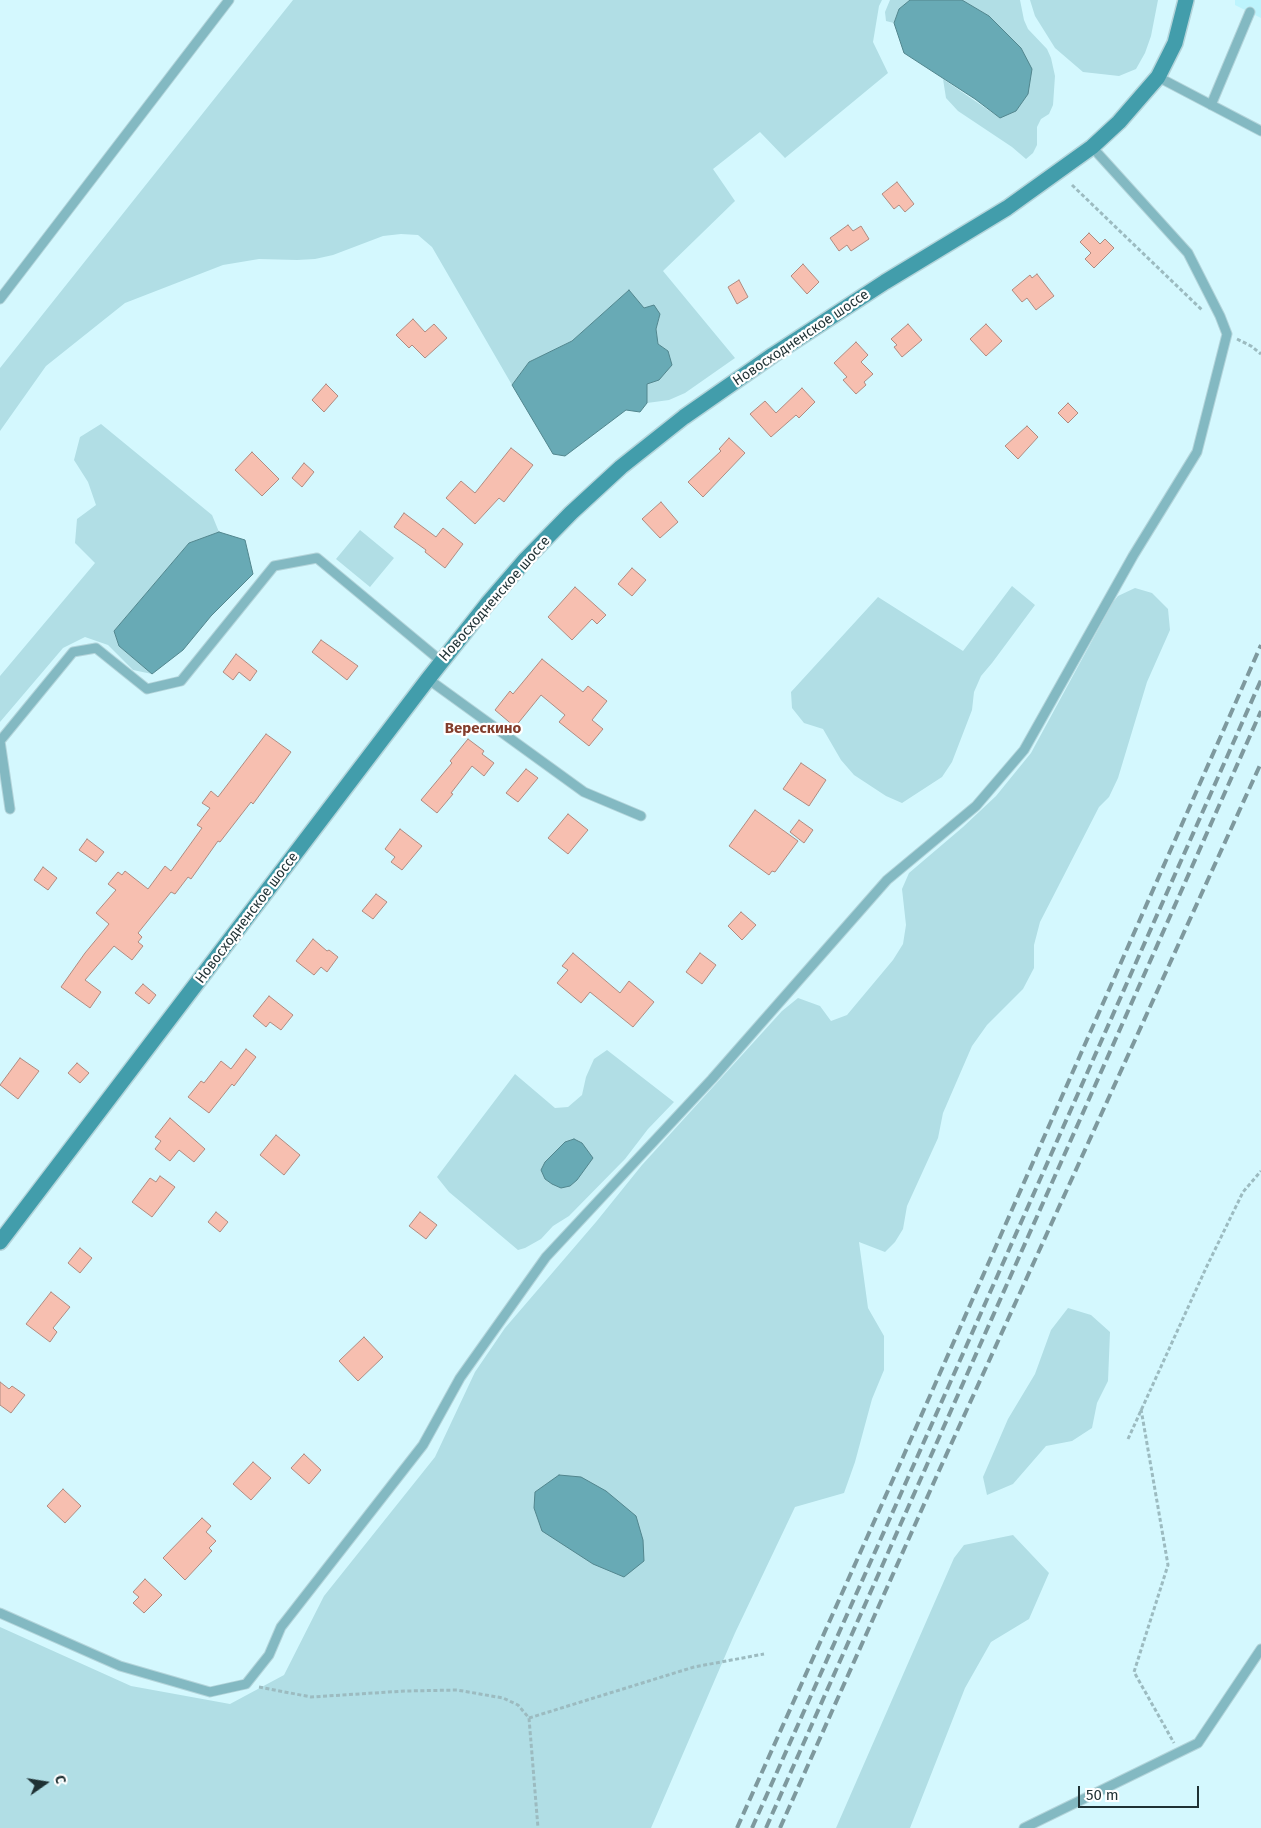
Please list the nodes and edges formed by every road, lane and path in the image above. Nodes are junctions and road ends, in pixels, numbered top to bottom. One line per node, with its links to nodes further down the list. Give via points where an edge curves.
1 (229, 0): 9 (lane)
2 (1186, 0): 4 (main road, Новосходненское шоссе, via 1175,44)
3 (1250, 12): 5 (lane)
4 (1158, 77): 5 (lane); 7 (main road, Новосходненское шоссе, via 1126,115)
5 (1211, 105): 6 (lane)
6 (1261, 131)
7 (1092, 147): 11 (lane, via 1188,254); 13 (main road, Новосходненское шоссе, via 1007,208 789,344 670,428 571,513 526,559)
8 (1072, 185): 10 (path)
9 (0, 299)
10 (1206, 314)
11 (1227, 334): 12 (path); 24 (lane, via 1197,452 1132,556 1024,750 976,806 887,880 712,1079 546,1257 460,1378 423,1445 281,1627 269,1655)
12 (1261, 354)
13 (442, 661): 14 (main road, Новосходненское шоссе); 15 (lane, via 317,558 274,566 181,681 147,689 96,648 74,652 0,740)
14 (428, 679): 16 (lane, via 584,792); 18 (main road, Новосходненское шоссе)
15 (10, 809)
16 (641, 816)
17 (1261, 1170): 19 (path, via 1243,1192)
18 (0, 1242)
19 (1141, 1409): 20 (path); 26 (path, via 1168,1565 1134,1672)
20 (1128, 1439)
21 (0, 1613): 24 (lane, via 120,1666 210,1692)
22 (1261, 1649): 26 (lane, via 1198,1743)
23 (764, 1654): 25 (path, via 694,1667)
24 (246, 1684): 25 (path, via 311,1698 457,1690 503,1698 518,1705)
25 (528, 1718): 27 (path)
26 (1179, 1752): 28 (lane)
27 (538, 1828)
28 (1024, 1828)

